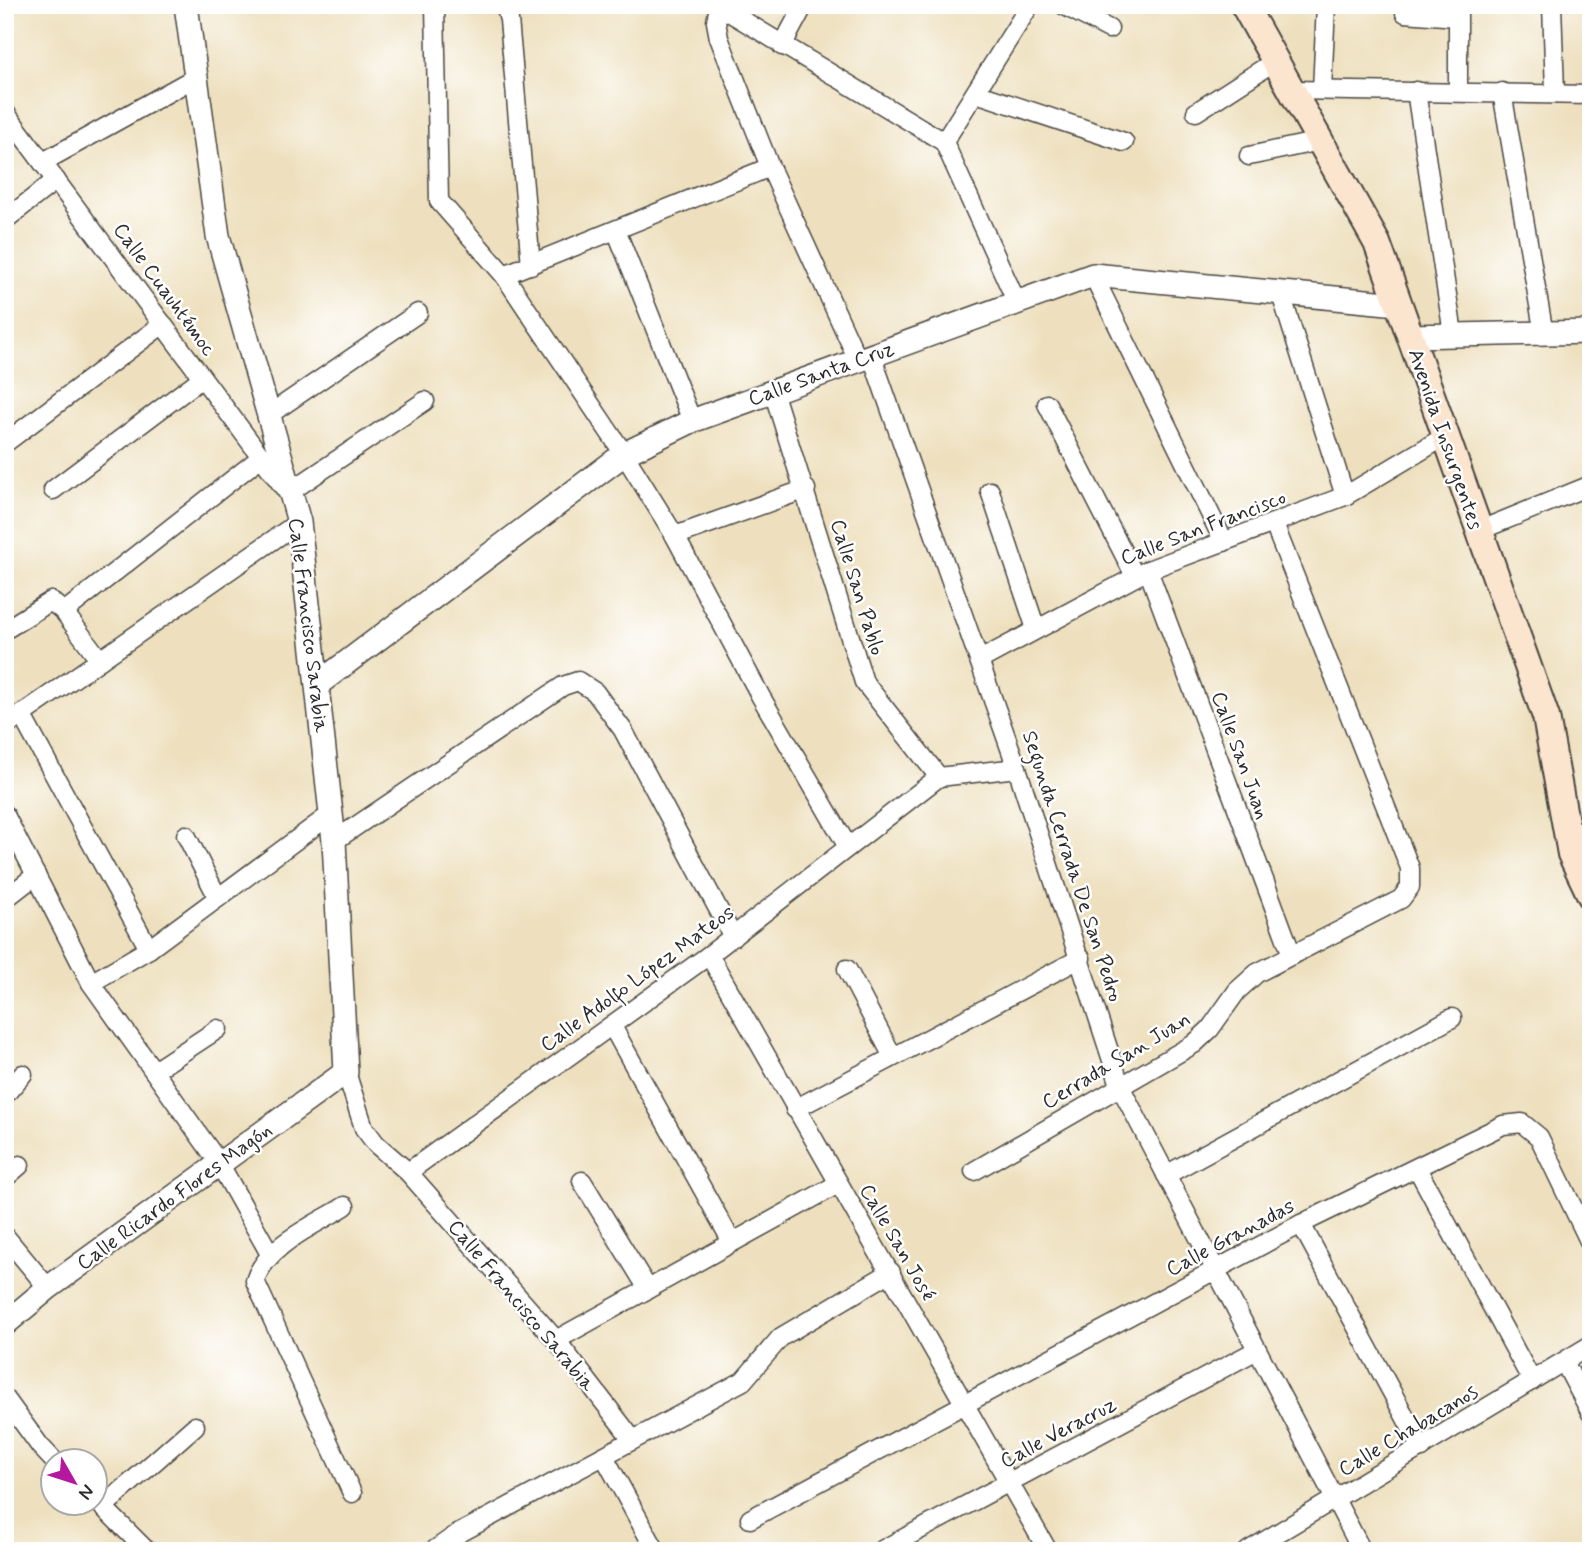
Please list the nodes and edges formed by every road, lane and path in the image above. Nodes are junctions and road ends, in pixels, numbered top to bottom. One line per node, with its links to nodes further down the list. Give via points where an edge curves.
1 (186, 5): 16 (street, Calle Francisco Sarabia)
2 (435, 5): 37 (street, via 439,201)
3 (505, 5): 36 (street)
4 (804, 5): 14 (street)
5 (1030, 5): 23 (street)
6 (1063, 5): 13 (street)
7 (1326, 5): 18 (street)
8 (1552, 5): 22 (street)
9 (719, 6): 14 (street); 32 (street, Segunda Cerrada De San Pedro, via 719,38)
10 (1245, 6): 15 (main road, Avenida Insurgentes)
11 (1457, 11): 12 (street); 19 (street)
12 (1405, 13)
13 (1108, 29)
14 (782, 46): 28 (street)
15 (1275, 61): 17 (main road, Avenida Insurgentes); 26 (street)
16 (196, 77): 31 (street); 53 (street, Calle Francisco Sarabia, via 219,236)
17 (1291, 90): 18 (street); 27 (main road, Avenida Insurgentes)
18 (1322, 90): 20 (street)
19 (1458, 90): 20 (street); 21 (street)
20 (1416, 91): 45 (street)
21 (1502, 92): 22 (street); 46 (street)
22 (1555, 92): 24 (street)
23 (976, 93): 28 (street); 29 (street)
24 (1591, 94)
25 (5, 112): 31 (street, Calle Cuauhtémoc)
26 (1196, 113)
27 (1320, 141): 30 (street); 41 (main road, Avenida Insurgentes, via 1377,243)
28 (944, 142): 40 (street)
29 (1125, 142)
30 (1249, 156)
31 (43, 162): 33 (street, Calle Cuauhtémoc)
32 (770, 167): 35 (street); 48 (street, Segunda Cerrada De San Pedro)
33 (56, 180): 34 (street); 43 (street, Calle Cuauhtémoc)
34 (5, 220)
35 (617, 230): 36 (street); 54 (street)
36 (531, 265): 37 (street)
37 (504, 275): 57 (street)
38 (1093, 275): 39 (street, Calle Santa Cruz); 40 (street, Calle Santa Cruz); 69 (street)
39 (1280, 291): 41 (street, Calle Santa Cruz); 64 (street)
40 (1017, 303): 48 (street, Calle Santa Cruz)
41 (1398, 304): 47 (main road, Avenida Insurgentes)
42 (418, 313): 53 (street)
43 (163, 324): 49 (street, Calle Cuauhtémoc); 56 (street)
44 (1591, 332): 46 (street)
45 (1453, 334): 46 (street); 47 (street)
46 (1544, 334)
47 (1410, 336): 55 (main road, Avenida Insurgentes)
48 (864, 357): 50 (street, Calle Santa Cruz); 75 (street, Segunda Cerrada De San Pedro)
49 (202, 377): 58 (street, Calle Cuauhtémoc); 61 (street)
50 (773, 391): 54 (street, Calle Santa Cruz); 60 (street, Calle San Pablo)
51 (425, 401): 63 (street)
52 (1047, 404): 70 (street, Calle San Juan)
53 (267, 416): 63 (street, Calle Francisco Sarabia)
54 (692, 421): 57 (street, Calle Santa Cruz)
55 (1444, 437): 64 (street, Calle San Francisco); 67 (main road, Avenida Insurgentes)
56 (5, 443)
57 (624, 454): 68 (street); 76 (street, Calle Santa Cruz)
58 (260, 458): 63 (street, Calle Cuauhtémoc); 71 (street)
59 (1591, 485): 67 (street)
60 (806, 489): 68 (street); 80 (street, Calle San Pablo, via 864,682)
61 (53, 490)
62 (990, 491): 73 (street)
63 (288, 493): 65 (street, Calle Francisco Sarabia)
64 (1345, 496): 66 (street, Calle San Francisco)
65 (299, 522): 74 (street); 76 (street, Calle Francisco Sarabia)
66 (1273, 524): 69 (street, Calle San Francisco); 94 (street, Cerrada San Juan, via 1410,868 1410,887 1401,899)
67 (1478, 531): 83 (main road, Avenida Insurgentes, via 1546,718)
68 (675, 536): 86 (street)
69 (1224, 542): 70 (street, Calle San Francisco)
70 (1142, 573): 73 (street, Calle San Francisco); 94 (street, Calle San Juan)
71 (64, 612): 72 (street, via 51,601); 74 (street)
72 (8, 628)
73 (1035, 629): 75 (street, Calle San Francisco)
74 (100, 660): 77 (street)
75 (979, 660): 79 (street, Segunda Cerrada De San Pedro)
76 (318, 684): 81 (street, Calle Francisco Sarabia)
77 (21, 714): 78 (street); 92 (street)
78 (5, 726)
79 (1017, 768): 80 (street); 95 (street, Segunda Cerrada De San Pedro)
80 (939, 776): 86 (street, Calle Adolfo López Mateos)
81 (331, 814): 85 (street, Calle Francisco Sarabia); 89 (street)
82 (5, 815): 87 (street)
83 (1579, 832): 88 (main road, Avenida Insurgentes, via 1572,854)
84 (186, 835): 89 (street)
85 (334, 841): 91 (street, via 563,686 578,681 594,692 623,730); 103 (street, Calle Francisco Sarabia)
86 (848, 847): 91 (street, Calle Adolfo López Mateos)
87 (36, 875): 90 (street); 97 (street)
88 (1591, 895)
89 (218, 898): 92 (street)
90 (5, 899)
91 (733, 937): 93 (street, Calle Adolfo López Mateos)
92 (149, 950): 97 (street)
93 (709, 955): 99 (street, Calle Adolfo López Mateos); 107 (street, Calle San José)
94 (1292, 955): 105 (street, Cerrada San Juan, via 1257,973 1237,991 1194,1044)
95 (1081, 958): 101 (street); 105 (street, Segunda Cerrada De San Pedro)
96 (847, 969): 101 (street)
97 (91, 983): 102 (street)
98 (1452, 1018): 113 (street)
99 (612, 1026): 112 (street, Calle Adolfo López Mateos); 120 (street)
100 (218, 1029): 102 (street)
101 (893, 1057): 107 (street)
102 (154, 1071): 108 (street)
103 (346, 1072): 108 (street, Calle Ricardo Flores Magón); 112 (street, Calle Francisco Sarabia, via 364,1128)
104 (23, 1074): 106 (street)
105 (1121, 1087): 111 (street, Cerrada San Juan); 113 (street)
106 (5, 1096)
107 (795, 1109): 116 (street, Calle San José)
108 (219, 1163): 122 (street); 125 (street, Calle Ricardo Flores Magón)
109 (20, 1165): 114 (street)
110 (1417, 1168): 118 (street, Calle Granadas); 121 (street, Calle Granadas, via 1503,1125 1522,1123 1539,1136); 132 (street)
111 (974, 1171)
112 (408, 1172): 128 (street, Calle Francisco Sarabia)
113 (1166, 1175): 123 (street)
114 (5, 1178)
115 (582, 1181): 126 (street)
116 (838, 1184): 120 (street); 124 (street, Calle San José)
117 (345, 1206): 122 (street)
118 (1301, 1224): 123 (street, Calle Granadas); 139 (street)
119 (5, 1236): 125 (street)
120 (732, 1242): 126 (street)
121 (1591, 1245)
122 (270, 1254): 142 (street, via 259,1266 255,1281)
123 (1216, 1270): 130 (street); 134 (street, Calle Granadas)
124 (891, 1272): 134 (street, Calle San José); 137 (street, via 781,1337 743,1381)
125 (48, 1288): 127 (street, Calle Ricardo Flores Magón)
126 (648, 1289): 128 (street)
127 (5, 1324)
128 (556, 1340): 137 (street, Calle Francisco Sarabia)
129 (1591, 1345): 131 (street, Calle Chabacanos)
130 (1257, 1350): 141 (street, Calle Veracruz); 144 (street)
131 (1564, 1362): 132 (street, Calle Chabacanos); 135 (street)
132 (1532, 1381): 139 (street, Calle Chabacanos)
133 (5, 1398): 138 (street)
134 (964, 1403): 141 (street, Calle San José); 146 (street, Calle Granadas)
135 (1591, 1413)
136 (195, 1426): 143 (street)
137 (633, 1440): 140 (street)
138 (42, 1448)
139 (1422, 1448): 144 (street, Calle Chabacanos)
140 (605, 1458): 149 (street); 150 (street)
141 (1009, 1485): 151 (street, Calle Veracruz); 152 (street, Calle San José)
142 (352, 1493)
143 (108, 1496)
144 (1335, 1501): 147 (street, Calle Chabacanos); 153 (street)
145 (108, 1512): 148 (street)
146 (750, 1519)
147 (1255, 1549)
148 (147, 1551)
149 (433, 1551)
150 (656, 1551)
151 (880, 1551)
152 (1048, 1551)
153 (1362, 1551)

